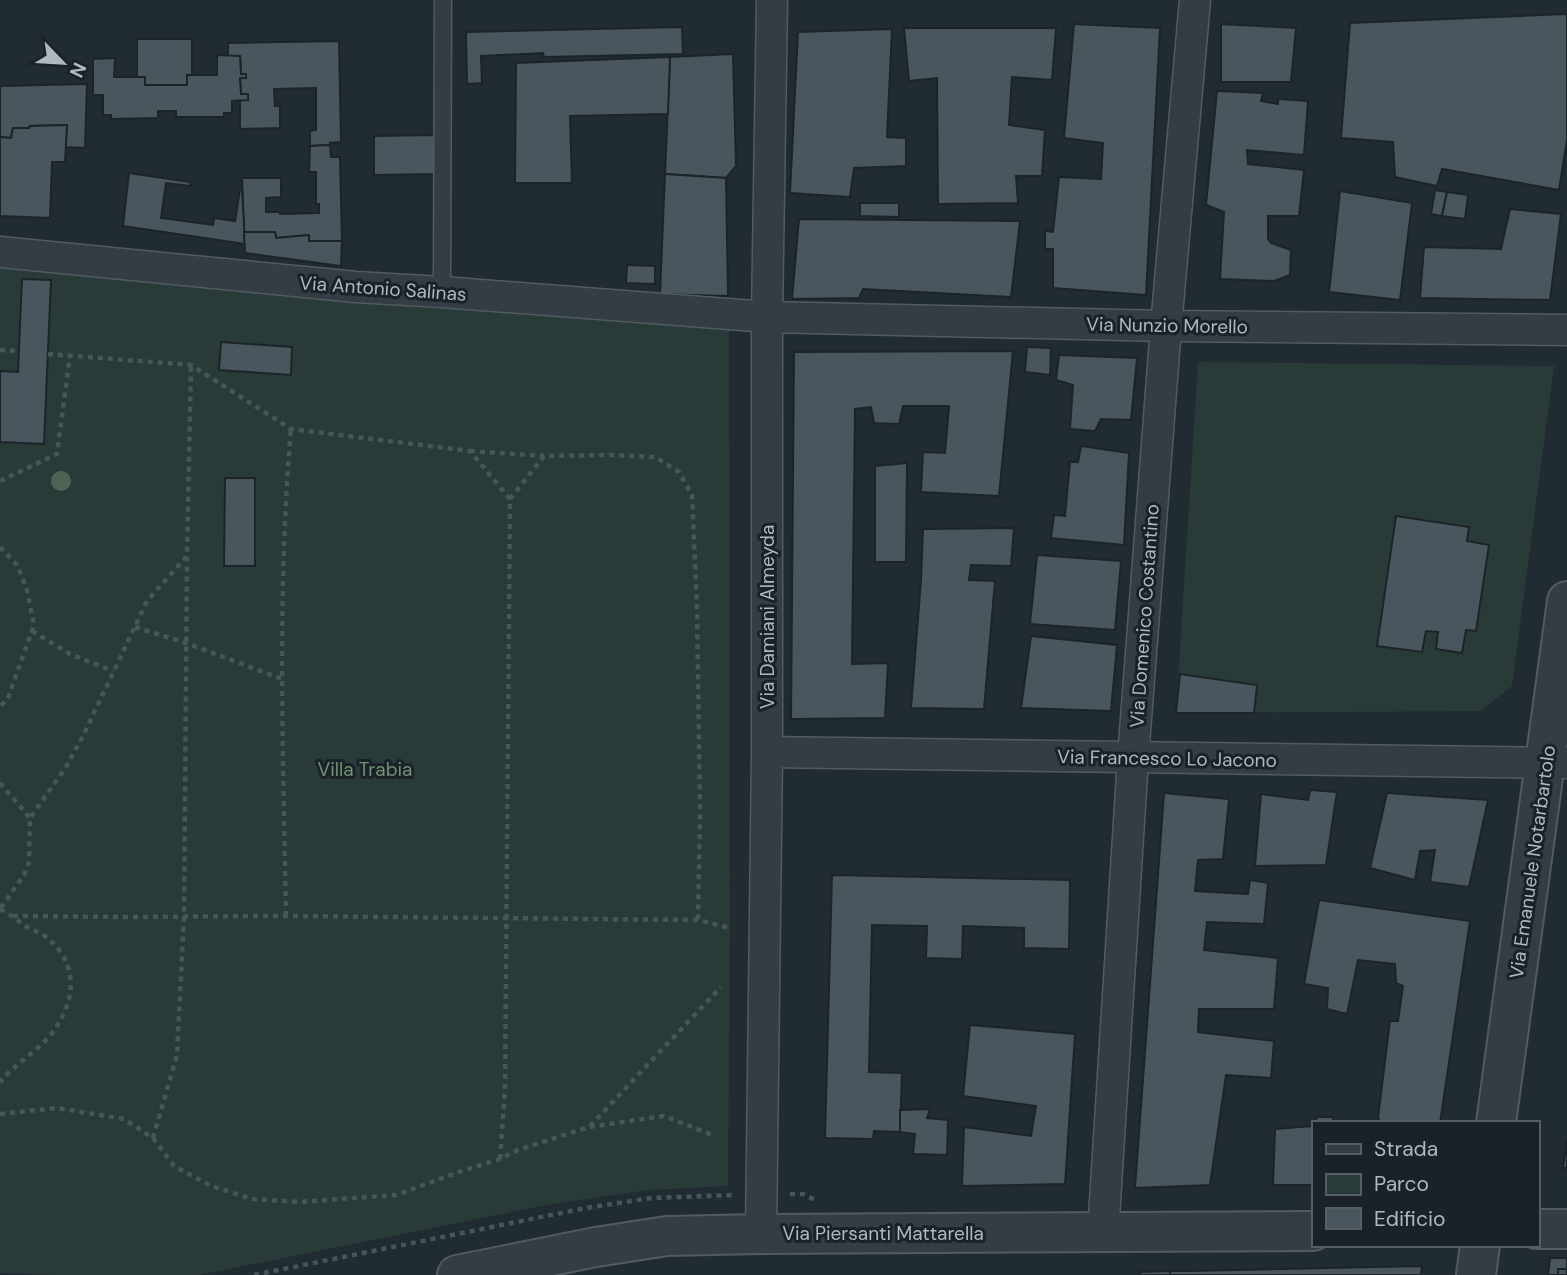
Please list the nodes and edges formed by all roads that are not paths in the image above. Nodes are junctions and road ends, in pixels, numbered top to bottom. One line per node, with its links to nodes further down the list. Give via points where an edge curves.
1 (443, 0): 5 (lane)
2 (772, 0): 6 (street, Via Damiani Almeyda)
3 (1195, 0): 7 (street, Via Domenico Costantino)
4 (0, 252): 5 (street, Via Antonio Salinas)
5 (442, 292): 6 (street, Via Antonio Salinas)
6 (767, 317): 7 (street, Via Nunzio Morello); 10 (street, Via Damiani Almeyda)
7 (1166, 326): 8 (street, Via Nunzio Morello); 11 (street, Via Domenico Costantino)
8 (1567, 330)
9 (1567, 601): 12 (street, Via Emanuele Notarbartolo)
10 (767, 752): 11 (street, Via Francesco Lo Jacono); 18 (street, Via Damiani Almeyda)
11 (1133, 758): 12 (street, Via Francesco Lo Jacono); 17 (street, Via Domenico Costantino)
12 (1556, 762): 13 (street, Via Emanuele Notarbartolo)
13 (1496, 1121)
14 (1567, 1228): 15 (street)
15 (1539, 1229)
16 (1312, 1231): 17 (street, Via Piersanti Mattarella)
17 (1103, 1233): 18 (street, Via Piersanti Mattarella)
18 (761, 1234): 20 (street, Via Piersanti Mattarella, via 667,1236)
19 (1480, 1247): 21 (street)
20 (457, 1275)
21 (1476, 1275)

